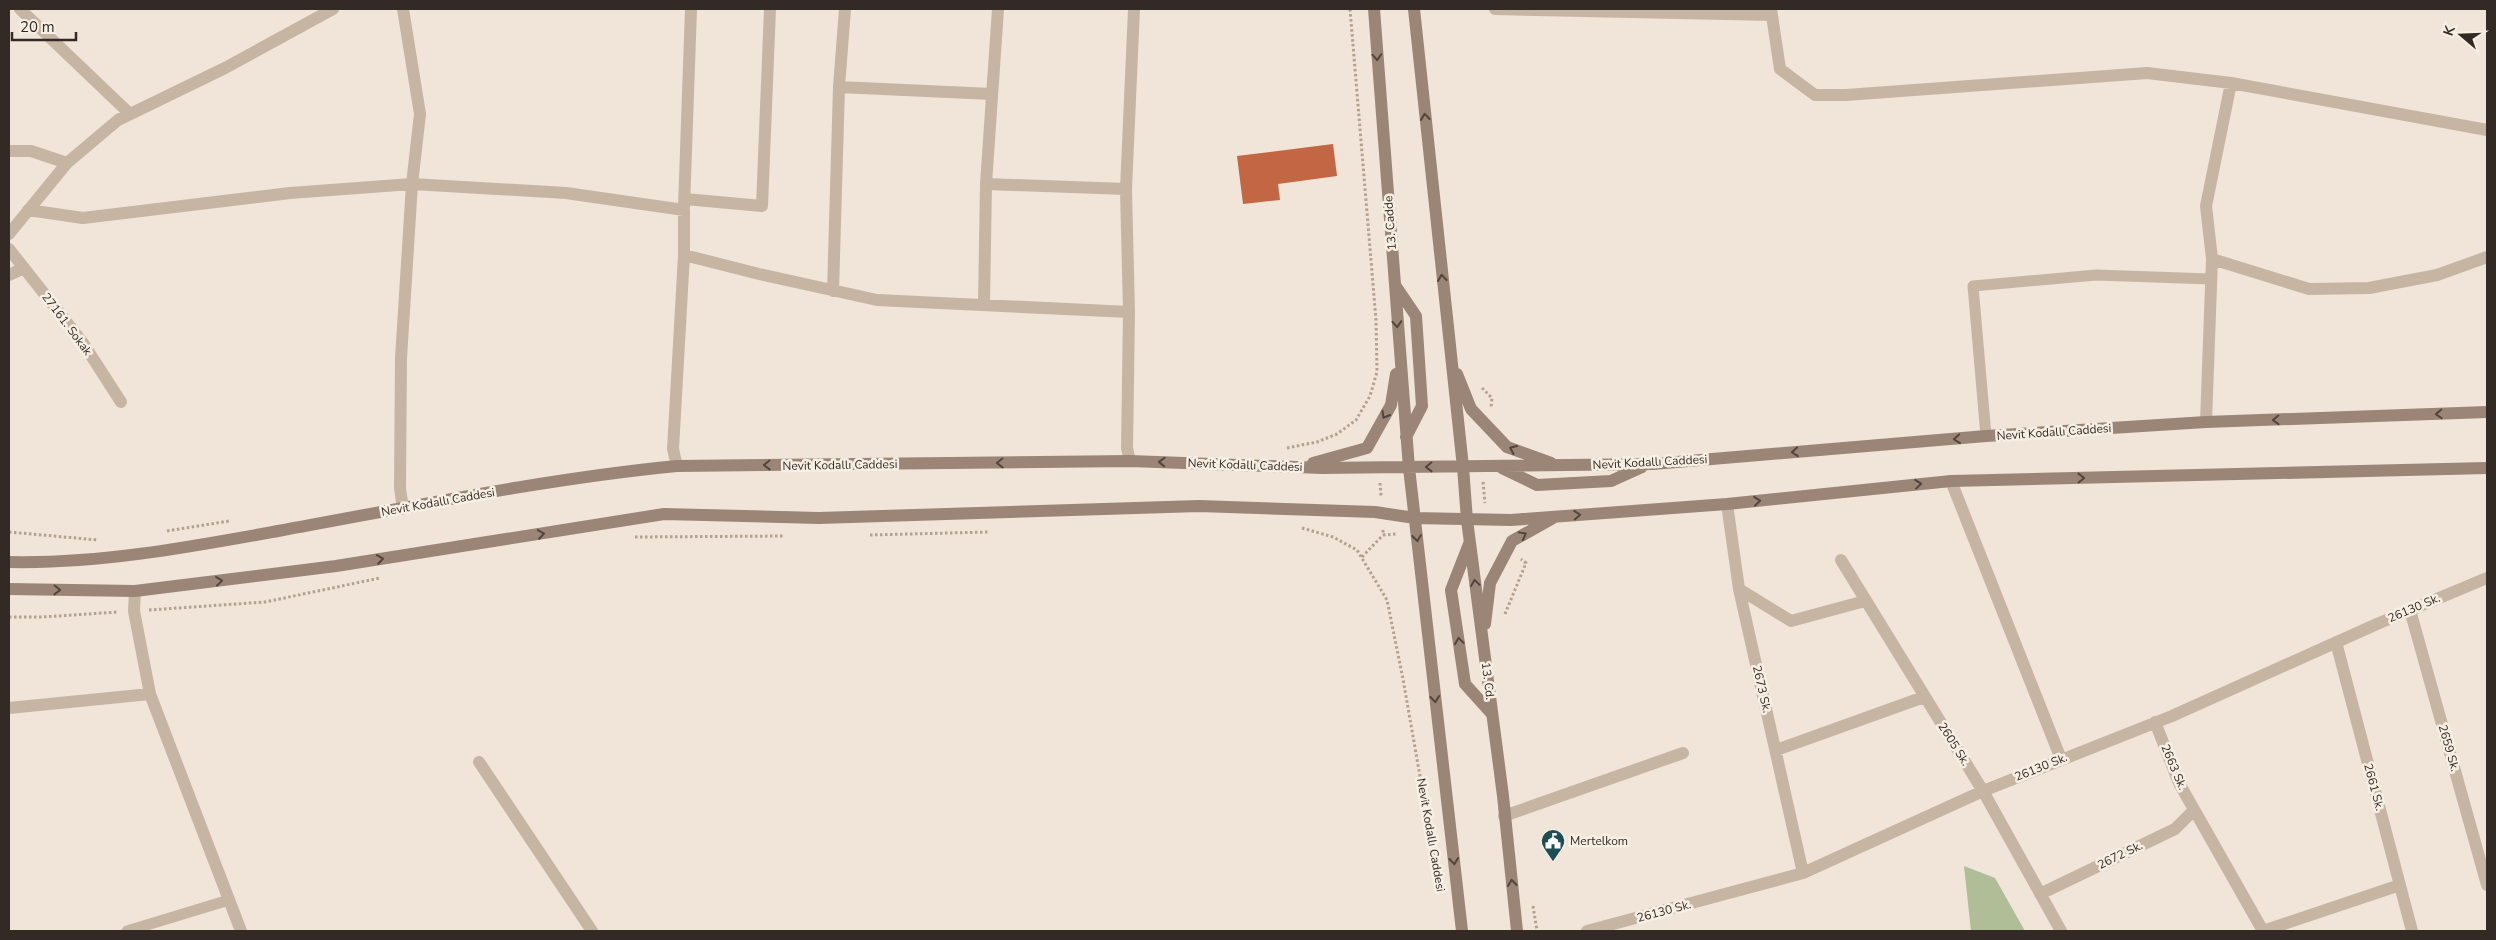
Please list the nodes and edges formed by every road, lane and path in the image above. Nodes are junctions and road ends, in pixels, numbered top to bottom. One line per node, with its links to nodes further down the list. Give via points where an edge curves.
1 (20, 9): 17 (street)
2 (333, 9): 17 (street, via 225,68)
3 (403, 9): 21 (street, via 420,114)
4 (691, 9): 24 (street)
5 (770, 9): 24 (street, via 762,206)
6 (845, 9): 15 (street)
7 (998, 9): 16 (street)
8 (1134, 9): 23 (street)
9 (1350, 9): 40 (path, 13. Cadde, via 1376,320 1377,372)
10 (1374, 9): 34 (main road, 13. Cadde, one-way to 34)
11 (1414, 9): 39 (main road, one-way to 11)
12 (1495, 9): 13 (street)
13 (1771, 12): 14 (street, via 1780,69 1815,95 1846,96 2147,73)
14 (2231, 83): 18 (street); 30 (street, via 2206,206)
15 (839, 87): 16 (street); 35 (street)
16 (992, 94): 22 (street)
17 (130, 114): 20 (street, via 118,120)
18 (2487, 130)
19 (9, 151): 20 (street, via 31,151)
20 (67, 163): 25 (street)
21 (412, 184): 24 (street); 25 (street, via 290,193 83,218); 57 (street, via 400,358 400,488)
22 (986, 184): 23 (street); 36 (street)
23 (1126, 189): 37 (street)
24 (685, 204): 28 (street)
25 (28, 210): 26 (street)
26 (9, 234)
27 (9, 249): 31 (street, 27161. Sokak)
28 (684, 255): 35 (street); 48 (street, via 673,449)
29 (2487, 257): 30 (street, via 2437,275 2369,288 2309,289)
30 (2212, 259): 33 (street)
31 (24, 268): 32 (street); 41 (street, 27161. Sokak, via 82,343)
32 (9, 275)
33 (2211, 280): 43 (street); 44 (lane, via 2096,275 1973,286)
34 (1394, 284): 38 (main road, 13. Cadde, one-way to 38); 45 (main road, via 1416,316 1422,406)
35 (833, 291): 36 (street, via 877,300)
36 (984, 305): 37 (street)
37 (1129, 312): 46 (street, via 1127,448)
38 (1399, 352): 45 (main road, 13. Cadde); 50 (main road, one-way to 50, via 1391,405 1367,448)
39 (1450, 356): 49 (main road, one-way to 39, via 1507,447 1471,409); 51 (main road, 13. Cd.)
40 (1370, 396)
41 (121, 402)
42 (2487, 412): 43 (main road, Nevit Kodallı Caddesi, one-way to 43)
43 (2206, 422): 44 (main road, Nevit Kodallı Caddesi)
44 (1986, 436): 47 (main road, Nevit Kodallı Caddesi, one-way to 47)
45 (1406, 437): 53 (main road)
46 (1130, 461): 48 (main road, Nevit Kodallı Caddesi, one-way to 48); 50 (main road, Nevit Kodallı Caddesi, one-way to 46)
47 (1647, 464): 49 (main road, Nevit Kodallı Caddesi); 52 (main road, via 1611,481 1537,485)
48 (677, 466): 57 (main road, Nevit Kodallı Caddesi, via 602,473)
49 (1558, 466): 52 (main road, Nevit Kodallı Caddesi)
50 (1300, 467): 53 (main road, Nevit Kodallı Caddesi)
51 (1463, 467): 52 (main road, Nevit Kodallı Caddesi); 53 (main road, Nevit Kodallı Caddesi, one-way to 53); 60 (main road, 13. Cd.)
52 (1500, 467)
53 (1409, 468): 59 (main road)
54 (2487, 468): 55 (main road, one-way to 54)
55 (1950, 481): 56 (main road, one-way to 55); 89 (street)
56 (1726, 504): 58 (main road, one-way to 56); 74 (street, 2673 Sk.)
57 (403, 509): 70 (main road, Nevit Kodallı Caddesi, via 177,550 48,563)
58 (1556, 516): 60 (main road); 80 (main road, one-way to 58, via 1490,583 1512,541)
59 (1415, 518): 60 (main road); 75 (main road, one-way to 59, via 336,566 664,514 819,518 1198,506 1375,512); 103 (main road, one-way to 103)
60 (1467, 520): 67 (main road, 13. Cd.)
61 (1295, 526): 68 (path, Nevit Kodallı Caddesi, via 1333,537)
62 (994, 531): 63 (path)
63 (866, 535)
64 (1383, 535): 68 (path)
65 (787, 536): 66 (path)
66 (629, 537)
67 (1470, 543): 80 (main road, 13. Cd., one-way to 67); 85 (main road, one-way to 67, via 1465,684 1451,590)
68 (1362, 556): 94 (path, Nevit Kodallı Caddesi, via 1387,600)
69 (1841, 560): 76 (street, 2605 Sk.)
70 (9, 562)
71 (382, 578): 78 (path, via 266,602)
72 (2487, 578): 77 (street, 26130 Sk.)
73 (9, 589): 75 (main road, one-way to 75)
74 (1739, 589): 76 (street, via 1791,621); 87 (street, 2673 Sk.)
75 (135, 591): 78 (street)
76 (1865, 601): 83 (street, 2605 Sk.)
77 (2410, 610): 81 (street, 26130 Sk.); 97 (street, 2659 Sk.)
78 (134, 611): 79 (path); 82 (street)
79 (9, 617)
80 (1483, 641): 85 (main road, 13. Cd.)
81 (2336, 642): 86 (street, 26130 Sk.); 96 (street, 2661 Sk.)
82 (150, 694): 84 (street); 99 (street)
83 (1924, 697): 87 (street); 91 (street, 2605 Sk.)
84 (9, 708)
85 (1492, 714): 93 (main road, 13. Cd.)
86 (2155, 722): 89 (street, 26130 Sk.); 92 (street, 2663 Sk., via 2179,783)
87 (1776, 750): 95 (street, 2673 Sk.)
88 (1683, 753): 93 (street)
89 (2060, 759): 91 (street, 26130 Sk.)
90 (479, 762): 102 (street)
91 (1983, 791): 95 (street, 26130 Sk.); 98 (street, 2605 Sk.)
92 (2194, 810): 98 (street, 2672 Sk., via 2175,829); 107 (street, 2663 Sk.)
93 (1504, 816): 104 (main road, 13. Cd., one-way to 93)
94 (1436, 863)
95 (1803, 873): 105 (street, 26130 Sk.)
96 (2400, 885): 107 (street); 108 (street, 2661 Sk.)
97 (2487, 886)
98 (2040, 894): 106 (street, 2605 Sk.)
99 (229, 900): 100 (lane); 101 (street)
100 (126, 931)
101 (241, 931)
102 (592, 931)
103 (1462, 931)
104 (1517, 931)
105 (1587, 931)
106 (2061, 931)
107 (2263, 931)
108 (2412, 931)

